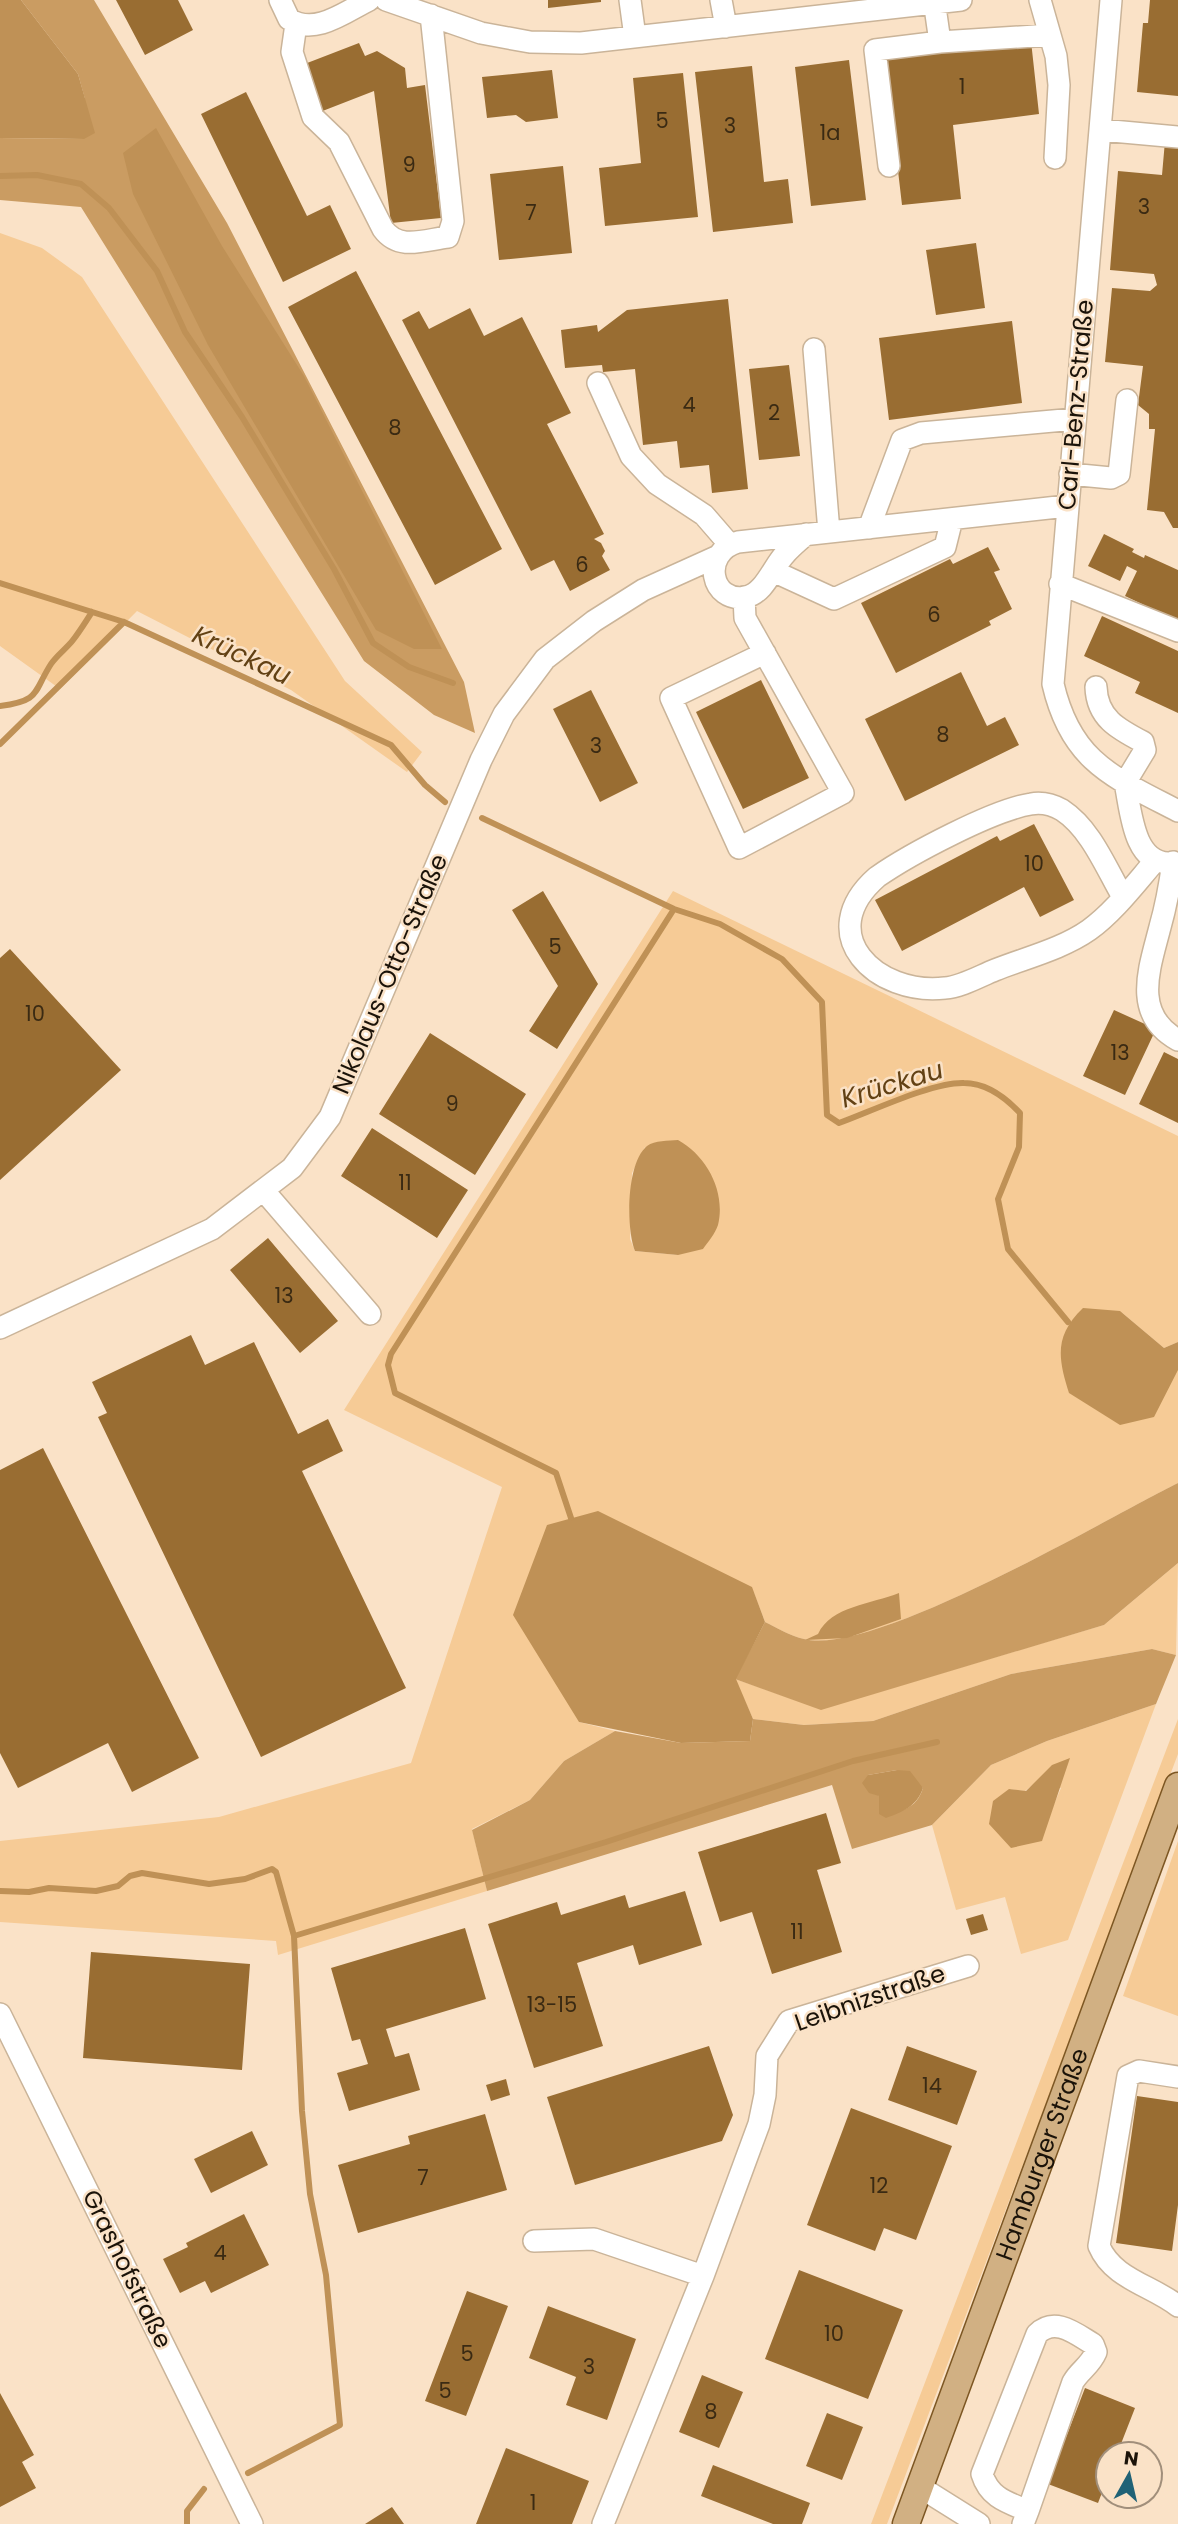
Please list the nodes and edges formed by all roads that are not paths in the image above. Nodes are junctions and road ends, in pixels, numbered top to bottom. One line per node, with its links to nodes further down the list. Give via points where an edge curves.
1 (280, 0): 12 (street, via 283,12)
2 (369, 0): 12 (street, via 327,22)
3 (386, 0): 11 (street)
4 (630, 0): 15 (street)
5 (722, 0): 13 (street)
6 (961, 0): 9 (street)
7 (1040, 0): 14 (street)
8 (1111, 0): 17 (street, Carl-Benz-Straße)
9 (934, 1): 10 (street); 16 (street)
10 (788, 10): 13 (street)
11 (438, 11): 12 (street, via 453,221 448,237 400,244 383,229 339,142 313,117 292,52); 15 (street, via 481,33 530,42)
12 (296, 24)
13 (726, 27): 15 (street)
14 (1050, 35): 16 (street); 19 (street, via 1059,85)
15 (635, 37)
16 (940, 42): 20 (street, via 876,50)
17 (1101, 130): 18 (street); 24 (street, Carl-Benz-Straße)
18 (1178, 137)
19 (1055, 158)
20 (890, 166)
21 (814, 349): 29 (street)
22 (598, 383): 31 (street, via 631,456 657,484 704,515)
23 (1128, 400): 25 (street, via 1119,474 1111,478)
24 (1075, 419): 25 (street, Carl-Benz-Straße); 28 (street, via 921,433 901,440)
25 (1070, 474): 26 (street, Carl-Benz-Straße)
26 (1067, 506): 27 (street, Nikolaus-Otto-Straße); 33 (street, Carl-Benz-Straße)
27 (952, 519): 28 (street, Nikolaus-Otto-Straße); 32 (street, via 945,547 834,599)
28 (869, 527): 29 (street, Nikolaus-Otto-Straße)
29 (829, 532): 30 (street, Nikolaus-Otto-Straße)
30 (806, 534): 31 (street, Nikolaus-Otto-Straße); 32 (street)
31 (723, 551): 34 (street, via 713,565 717,583 730,595); 43 (street, Nikolaus-Otto-Straße, via 655,583 594,621 545,659 504,714 475,772 330,1117 292,1168)
32 (773, 570): 34 (street, via 756,593)
33 (1060, 584): 35 (street); 38 (street, Carl-Benz-Straße, via 1053,684 1060,713 1075,742)
34 (744, 597): 36 (street, via 745,618)
35 (1178, 631)
36 (765, 653): 36 (street, via 843,793 739,848 671,698)
37 (1097, 687): 38 (street, via 1097,699 1111,724 1143,742 1145,750)
38 (1125, 783): 39 (street, Carl-Benz-Straße); 40 (street, via 1142,848)
39 (1178, 811)
40 (1169, 861): 41 (street); 42 (street, via 1165,909 1148,967 1146,995 1155,1018)
41 (1123, 897): 41 (street, via 1088,931 947,988 919,989 871,969 854,949 848,930 851,909 877,877 999,813 1033,803 1049,804 1074,820)
42 (1178, 1040)
43 (264, 1191): 44 (street); 45 (street, Nikolaus-Otto-Straße, via 212,1229)
44 (370, 1314)
45 (0, 1328)
46 (1178, 1786): 53 (main road, Hamburger Straße)
47 (968, 1966): 51 (street, Leibnizstraße, via 789,2021 767,2056 759,2124)
48 (0, 2014): 55 (street, Grashofstraße)
49 (1178, 2077): 52 (street, via 1139,2071 1128,2076 1099,2246 1120,2274)
50 (534, 2241): 51 (street, via 594,2239)
51 (703, 2276): 56 (street, Leibnizstraße)
52 (1178, 2306)
53 (920, 2487): 57 (main road, Hamburger Straße); 58 (street)
54 (1025, 2517): 54 (street, via 1073,2382 1096,2353 1093,2344 1061,2326 1037,2333 982,2474 986,2486)
55 (252, 2524)
56 (603, 2524)
57 (906, 2524)
58 (979, 2524)

